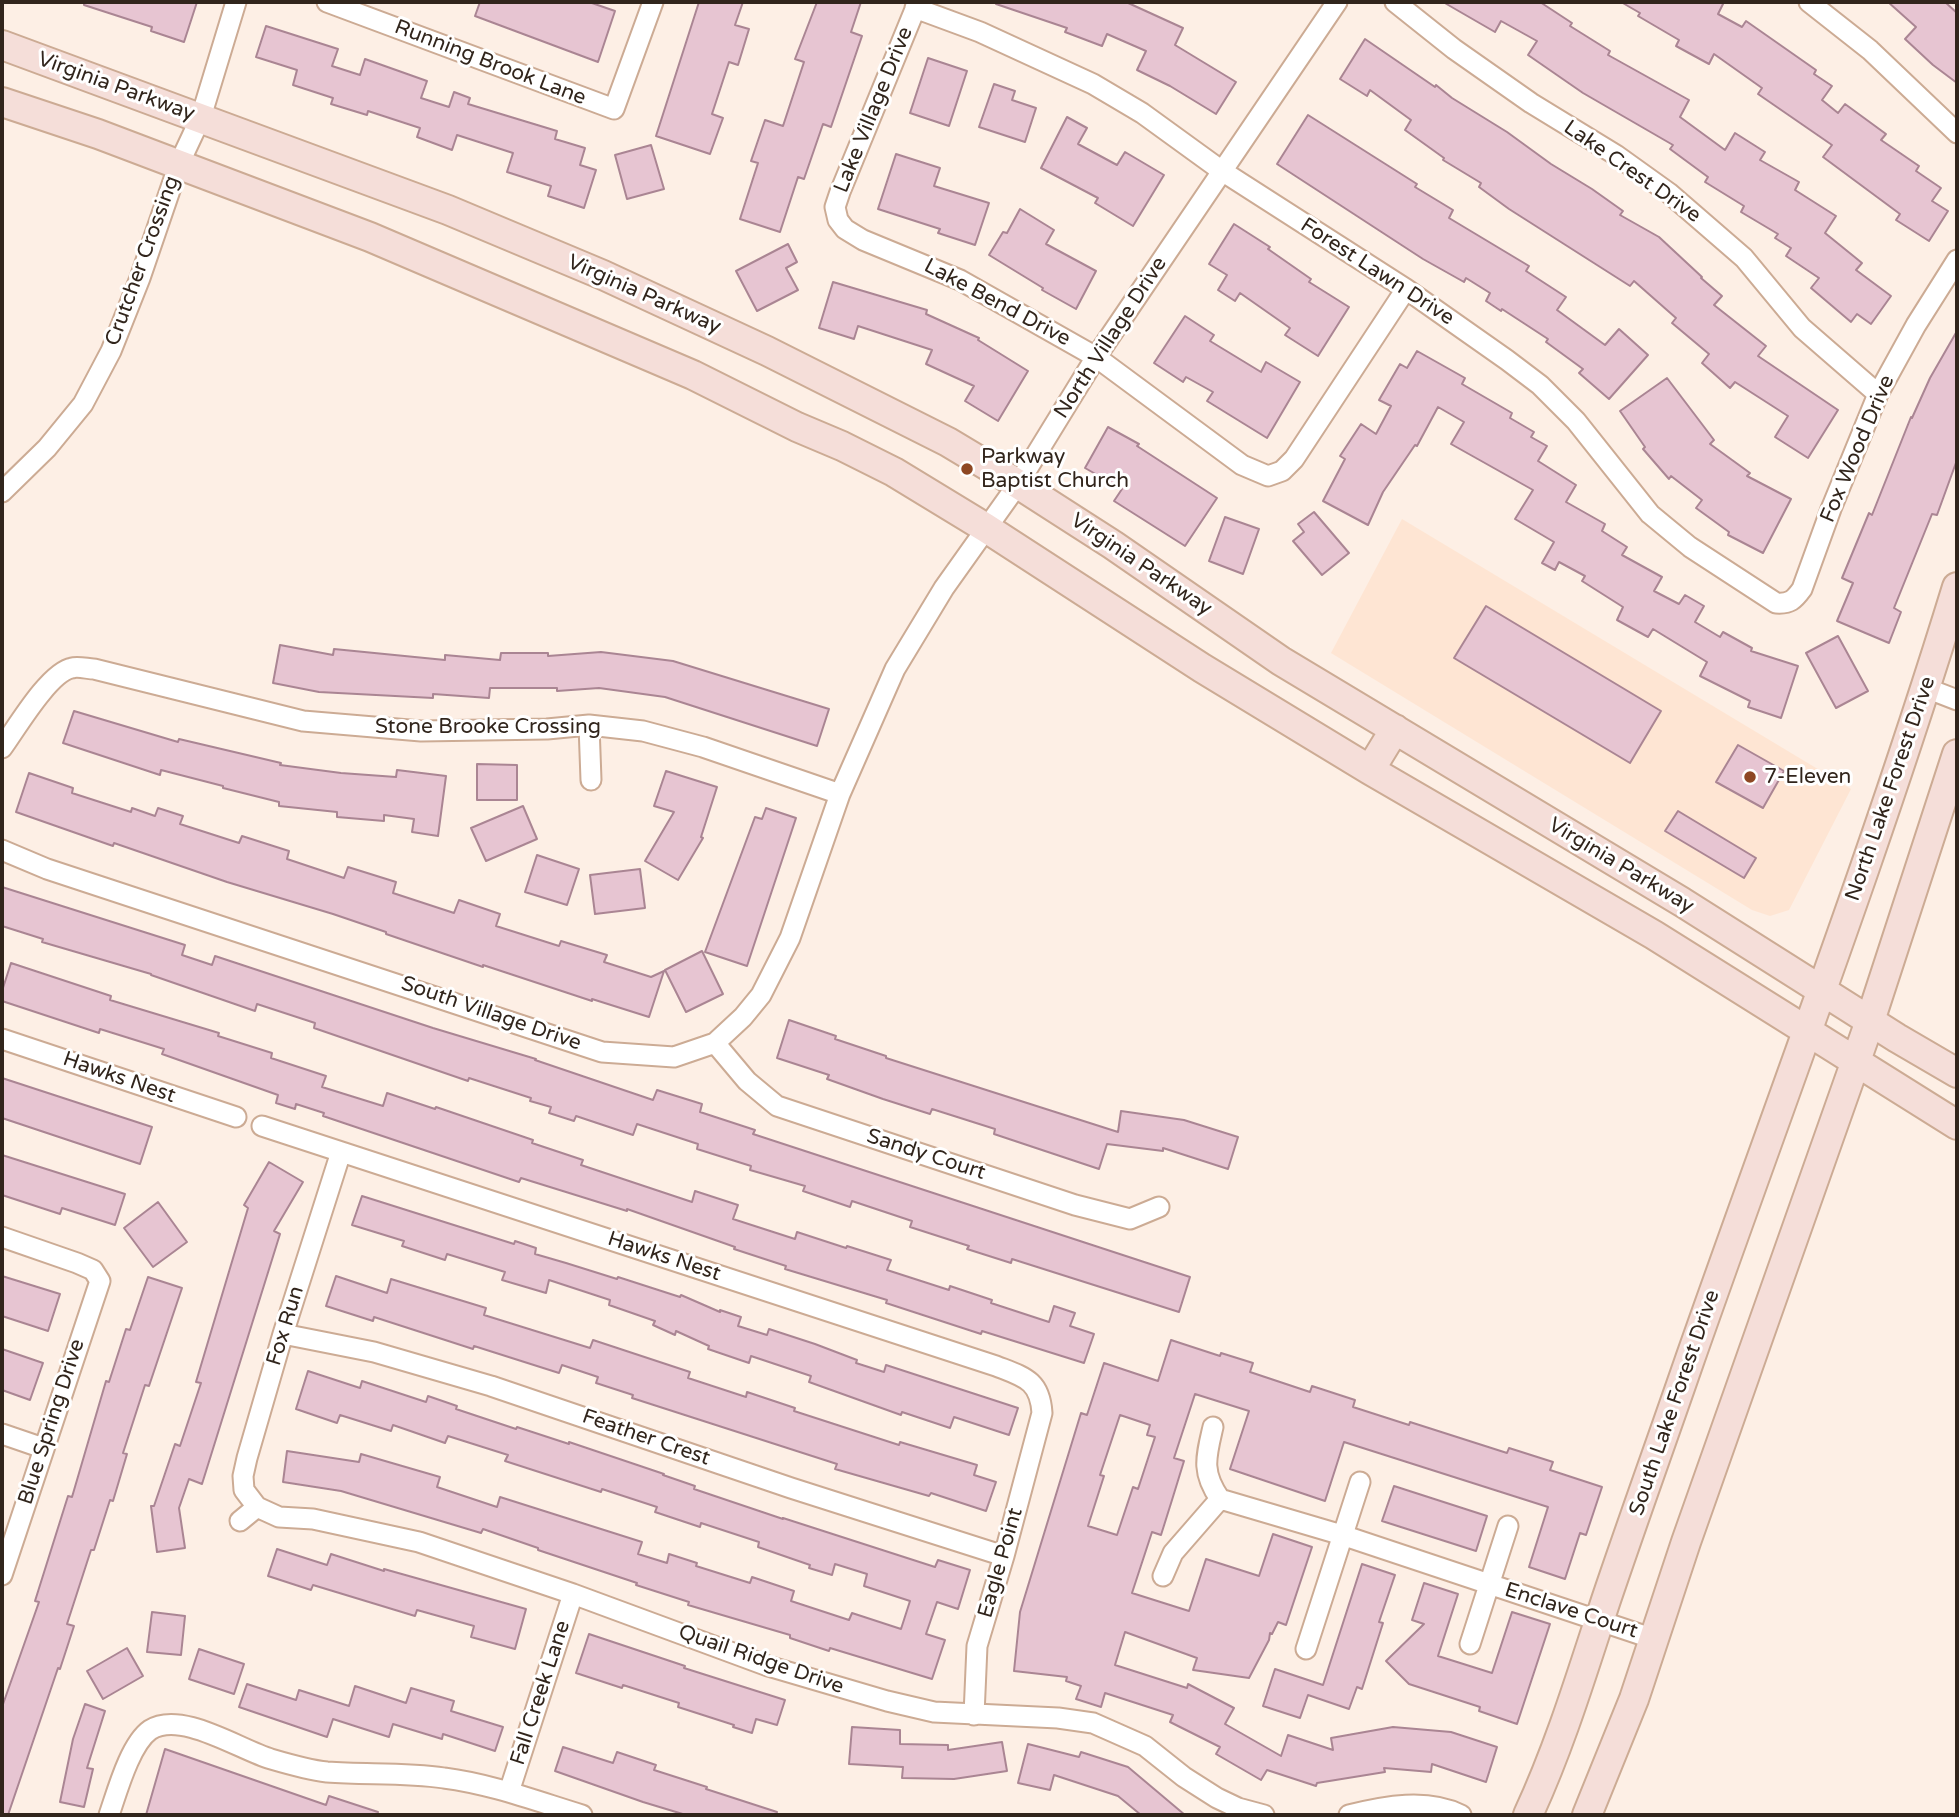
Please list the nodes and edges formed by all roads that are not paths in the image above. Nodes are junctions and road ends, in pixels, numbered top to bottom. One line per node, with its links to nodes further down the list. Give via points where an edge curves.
1 (236, 2): 10 (street, Crutcher Crossing)
2 (327, 2): 3 (street, Running Brook Lane, via 614,109)
3 (653, 2)
4 (1337, 2): 13 (street, North Village Drive)
5 (1395, 2): 18 (street, Lake Crest Drive, via 1531,103 1669,193 1744,258 1802,328)
6 (1811, 2): 11 (street, via 1870,50)
7 (917, 5): 13 (street, Forest Lawn Drive, via 1093,84); 14 (street, Lake Village Drive, via 840,192 835,207)
8 (2, 45): 10 (main road, Virginia Parkway)
9 (2, 102): 12 (main road, Virginia Parkway)
10 (201, 117): 12 (street, Crutcher Crossing); 19 (main road, Virginia Parkway, via 448,210 603,275 936,436)
11 (1957, 133)
12 (179, 164): 20 (street, Crutcher Crossing, via 111,351 83,404); 21 (main road, Virginia Parkway, via 370,237 693,375 894,472)
13 (1222, 171): 16 (street, Forest Lawn Drive); 17 (street, North Village Drive)
14 (838, 220): 17 (street, Lake Bend Drive, via 863,240 960,280)
15 (1957, 260): 18 (street, Fox Wood Drive)
16 (1406, 289): 17 (street, Lake Bend Drive, via 1294,459 1268,476 1242,465); 23 (street, Forest Lawn Drive, via 1540,386 1576,421 1650,514 1765,598)
17 (1096, 357): 19 (street, North Village Drive)
18 (1878, 394): 23 (street, Fox Wood Drive, via 1802,589)
19 (1018, 484): 21 (street, North Village Drive); 27 (main road, Virginia Parkway, via 1281,661)
20 (2, 492)
21 (986, 528): 30 (main road, Virginia Parkway); 32 (street, North Village Drive, via 895,669)
22 (1957, 587): 24 (main road, North Lake Forest Drive)
23 (1787, 604)
24 (1926, 688): 25 (street); 34 (main road, North Lake Forest Drive)
25 (1957, 700)
26 (589, 725): 28 (street, Stone Brooke Crossing, via 421,731 303,721 72,667 48,685); 31 (street); 32 (street, Stone Brooke Crossing, via 643,730)
27 (1395, 729): 30 (main road); 34 (main road, Virginia Parkway)
28 (2, 748)
29 (1957, 754): 35 (main road)
30 (1370, 770): 36 (main road, Virginia Parkway, via 1654,935)
31 (592, 780)
32 (840, 794): 38 (street, South Village Drive, via 776,967 761,995)
33 (2, 850): 38 (street, South Village Drive, via 47,869 602,1052 674,1056)
34 (1822, 990): 35 (main road, Virginia Parkway); 36 (main road, South Lake Forest Drive)
35 (1870, 1021): 39 (main road); 40 (main road, Virginia Parkway)
36 (1808, 1031): 39 (main road, Virginia Parkway); 63 (main road, South Lake Forest Drive)
37 (2, 1039): 41 (street, Hawks Nest)
38 (715, 1043): 45 (street, Sandy Court, via 747,1081 777,1106 1086,1208 1130,1219)
39 (1854, 1061): 42 (main road, Virginia Parkway); 64 (main road)
40 (1957, 1073)
41 (236, 1117)
42 (1957, 1125)
43 (262, 1126): 44 (street, Hawks Nest)
44 (341, 1152): 47 (street, Fox Run); 48 (street, Hawks Nest, via 1023,1376 1041,1397)
45 (1159, 1207)
46 (2, 1237): 51 (street, Blue Spring Drive, via 93,1270 100,1280)
47 (283, 1334): 54 (street, Fox Run, via 243,1476 244,1490); 58 (street, Feather Crest, via 374,1352 491,1386)
48 (1042, 1413): 58 (street, Eagle Point)
49 (1213, 1427): 53 (street, via 1206,1460 1209,1484)
50 (2, 1434): 51 (street)
51 (43, 1448): 59 (street, Blue Spring Drive)
52 (1360, 1482): 57 (street)
53 (1220, 1499): 57 (street, Enclave Court); 60 (street, via 1173,1553)
54 (254, 1504): 55 (street); 62 (street, Quail Ridge Drive, via 279,1517 419,1542)
55 (240, 1521)
56 (1508, 1527): 61 (street, Enclave Court)
57 (1342, 1535): 61 (street, Enclave Court); 66 (street)
58 (1004, 1556): 67 (street, Eagle Point, via 978,1646)
59 (2, 1575)
60 (1163, 1576)
61 (1489, 1584): 63 (street, Enclave Court); 65 (street, Enclave Court)
62 (573, 1594): 67 (street, Quail Ridge Drive, via 781,1670 934,1712); 68 (street, Fall Creek Lane)
63 (1600, 1621): 64 (street, Enclave Court); 74 (main road, South Lake Forest Drive)
64 (1654, 1639): 75 (main road)
65 (1470, 1644)
66 (1306, 1649)
67 (974, 1715): 71 (street, Quail Ridge Drive, via 1093,1723 1145,1746 1217,1798)
68 (509, 1792): 69 (street, via 444,1778 323,1771 269,1758 202,1730 167,1725 150,1730 133,1753); 70 (street)
69 (109, 1815)
70 (582, 1815)
71 (1264, 1815)
72 (1349, 1815): 73 (street, via 1409,1805 1433,1806)
73 (1461, 1815)
74 (1528, 1815)
75 (1587, 1815)

